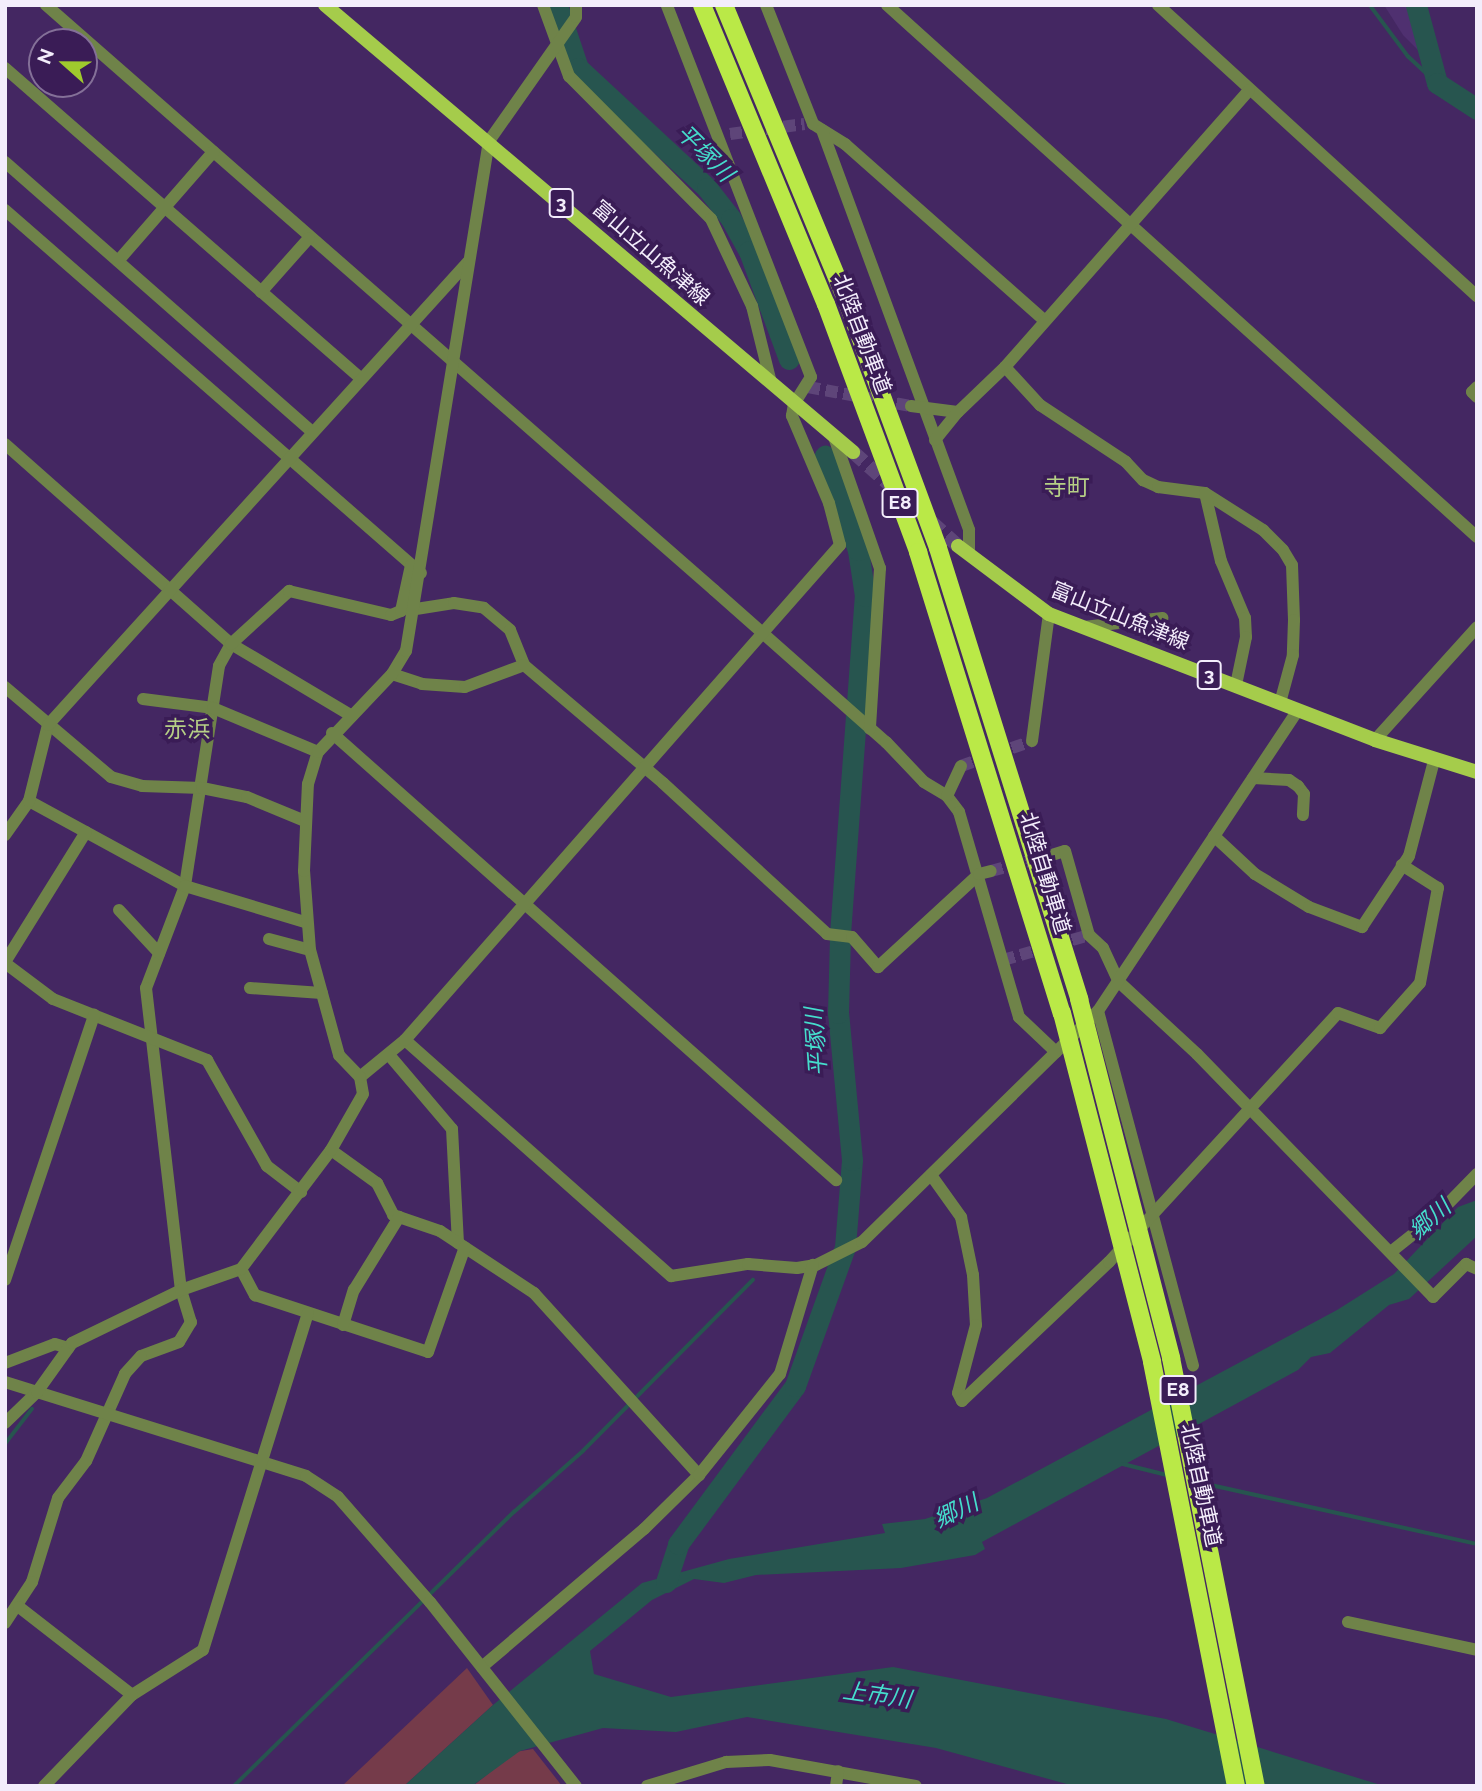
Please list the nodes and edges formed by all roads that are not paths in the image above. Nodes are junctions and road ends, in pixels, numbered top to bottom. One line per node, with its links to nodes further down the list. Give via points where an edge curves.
1 (46, 5): 16 (street)
2 (325, 5): 15 (main road, 富山立山魚津線 / 3)
3 (543, 5): 11 (street)
4 (667, 5): 34 (street, via 725,135 811,377)
5 (702, 5): 142 (highway, 北陸自動車道 / E8, bridge, via 821,291 914,540 997,792 1062,1013 1152,1362)
6 (724, 5): 143 (highway, 北陸自動車道 / E8, bridge, via 846,299 938,548 1079,999 1171,1358)
7 (766, 5): 14 (street)
8 (887, 5): 20 (street)
9 (1158, 5): 13 (street)
10 (576, 11): 11 (street)
11 (556, 48): 15 (street); 31 (street, via 583,92 711,219 752,306)
12 (5, 68): 18 (street)
13 (1249, 90): 20 (street); 25 (street)
14 (813, 126): 26 (street, via 845,144); 35 (street)
15 (489, 141): 23 (street); 31 (main road, 富山立山魚津線 / 3)
16 (213, 152): 18 (street); 21 (street)
17 (5, 162): 22 (street)
18 (164, 207): 22 (street); 24 (street)
19 (5, 210): 42 (street)
20 (1130, 222): 26 (street); 44 (street)
21 (309, 237): 24 (street); 27 (street)
22 (118, 261): 37 (street)
23 (469, 261): 27 (street); 28 (street)
24 (261, 292): 30 (street)
25 (1477, 296)
26 (1044, 320): 29 (street)
27 (407, 324): 28 (street); 30 (street)
28 (453, 362): 46 (street); 53 (street)
29 (1005, 367): 36 (street); 43 (street, via 1040,405 1126,461 1143,480 1158,487)
30 (359, 377): 37 (street)
31 (771, 383): 34 (main road, 富山立山魚津線 / 3)
32 (1477, 387): 33 (street, via 1472,392)
33 (1477, 397)
34 (794, 404): 38 (main road, 富山立山魚津線 / 3); 53 (street, via 792,416 840,545)
35 (917, 406): 36 (street); 39 (street)
36 (958, 412): 39 (street)
37 (312, 432): 42 (street)
38 (834, 437): 41 (main road, 富山立山魚津線 / 3); 65 (street, via 880,568)
39 (935, 440): 45 (street, via 969,530)
40 (5, 444): 47 (street)
41 (853, 452)
42 (287, 459): 46 (street); 47 (street)
43 (1205, 493): 57 (street, via 1221,561 1245,618 1246,637); 60 (street, via 1263,530 1292,565 1293,655)
44 (1477, 537)
45 (963, 550): 49 (main road, 富山立山魚津線 / 3)
46 (416, 569): 48 (street); 54 (street, via 401,611 391,615 289,591)
47 (171, 591): 54 (street); 64 (street)
48 (416, 609): 55 (street, via 454,603 484,608 510,630); 56 (street, via 406,651)
49 (1049, 614): 51 (main road, 富山立山魚津線 / 3); 68 (street)
50 (1162, 618): 51 (street)
51 (1083, 627): 57 (main road, 富山立山魚津線 / 3)
52 (1477, 627): 67 (street)
53 (761, 632): 65 (street); 72 (street)
54 (231, 644): 61 (street, via 219,666); 63 (street)
55 (524, 665): 56 (street, via 465,687 422,684); 72 (street)
56 (392, 674): 63 (street)
57 (1236, 685): 60 (main road, 富山立山魚津線 / 3)
58 (5, 687): 64 (street)
59 (144, 699): 61 (street)
60 (1280, 703): 62 (main road, 富山立山魚津線 / 3)
61 (212, 708): 69 (street); 75 (street)
62 (1297, 711): 67 (main road, 富山立山魚津線 / 3); 74 (street)
63 (352, 716): 66 (street)
64 (48, 725): 75 (street, via 111,777 142,786); 77 (street)
65 (870, 729): 76 (street, via 924,782)
66 (332, 733): 69 (street); 87 (street)
67 (1375, 740): 70 (main road, 富山立山魚津線 / 3)
68 (1032, 741)
69 (318, 752): 79 (street, via 308,784)
70 (1434, 761): 73 (main road, 富山立山魚津線 / 3); 84 (street, via 1409,856)
71 (961, 765): 76 (street)
72 (643, 766): 85 (street, via 827,934 852,937 878,968); 87 (street)
73 (1477, 772)
74 (1252, 778): 78 (street, via 1289,780 1298,786 1304,794); 82 (street)
75 (202, 788): 79 (street, via 247,797); 86 (street)
76 (947, 796): 85 (street, via 959,812)
77 (29, 801): 80 (street); 81 (street)
78 (1303, 815)
79 (305, 821): 89 (street)
80 (86, 832): 86 (street); 93 (street)
81 (5, 835)
82 (1214, 836): 84 (street, via 1255,874 1309,907 1362,928); 94 (street)
83 (1055, 854): 94 (street, via 1065,851 1088,935 1103,948)
84 (1402, 865): 104 (street, via 1438,888 1420,983 1380,1028 1338,1013)
85 (985, 873): 101 (street, via 1020,1017)
86 (185, 886): 89 (street); 92 (street)
87 (524, 902): 100 (street); 108 (street)
88 (119, 910): 92 (street)
89 (306, 922): 91 (street)
90 (269, 939): 91 (street)
91 (310, 950): 96 (street)
92 (159, 953): 99 (street, via 146,988)
93 (5, 962): 98 (street, via 52,999)
94 (1119, 982): 97 (street); 104 (street)
95 (250, 988): 96 (street)
96 (322, 993): 103 (street, via 339,1055)
97 (1098, 1011): 101 (street); 110 (street)
98 (94, 1015): 99 (street); 117 (street)
99 (148, 1036): 109 (street, via 208,1060 267,1166); 118 (street)
100 (405, 1040): 102 (street); 114 (street, via 671,1276 748,1264)
101 (1056, 1052): 107 (street)
102 (390, 1056): 103 (street); 112 (street, via 452,1129)
103 (360, 1077): 105 (street, via 363,1094)
104 (1251, 1110): 110 (street); 113 (street)
105 (331, 1150): 109 (street); 111 (street, via 377,1183 393,1215)
106 (1477, 1174): 113 (street)
107 (931, 1175): 110 (street, via 961,1217 973,1275 976,1325 958,1393 962,1401); 114 (street, via 854,1249)
108 (836, 1180)
109 (301, 1192): 115 (street)
110 (1153, 1214): 123 (street)
111 (399, 1217): 112 (street, via 440,1231); 120 (street, via 354,1290)
112 (461, 1245): 120 (street, via 428,1352); 129 (street, via 534,1293)
113 (1394, 1252): 116 (street, via 1433,1297 1466,1264)
114 (817, 1264): 129 (street, via 780,1374)
115 (241, 1269): 118 (street); 119 (street, via 255,1296)
116 (1477, 1269)
117 (6, 1277)
118 (181, 1290): 121 (street); 126 (street, via 191,1322 179,1342 141,1356 114,1394)
119 (308, 1314): 120 (street); 128 (street)
120 (343, 1325)
121 (68, 1348): 122 (street, via 54,1345); 125 (street)
122 (5, 1363)
123 (1193, 1366)
124 (5, 1382): 125 (street)
125 (37, 1392): 126 (street); 127 (street)
126 (109, 1414): 128 (street); 130 (street, via 86,1461 58,1498 33,1582)
127 (5, 1423)
128 (262, 1462): 134 (street, via 306,1476 359,1517); 135 (street, via 203,1650)
129 (699, 1475): 134 (street, via 644,1530)
130 (19, 1607): 132 (street); 135 (street)
131 (1348, 1622): 133 (street)
132 (5, 1623)
133 (1477, 1650)
134 (484, 1669): 138 (street)
135 (132, 1695): 137 (street)
136 (838, 1771): 139 (street, via 770,1760 726,1762); 140 (street); 141 (street)
137 (44, 1786)
138 (576, 1786)
139 (647, 1786)
140 (836, 1786)
141 (916, 1786)
142 (1236, 1786)
143 (1256, 1786)

